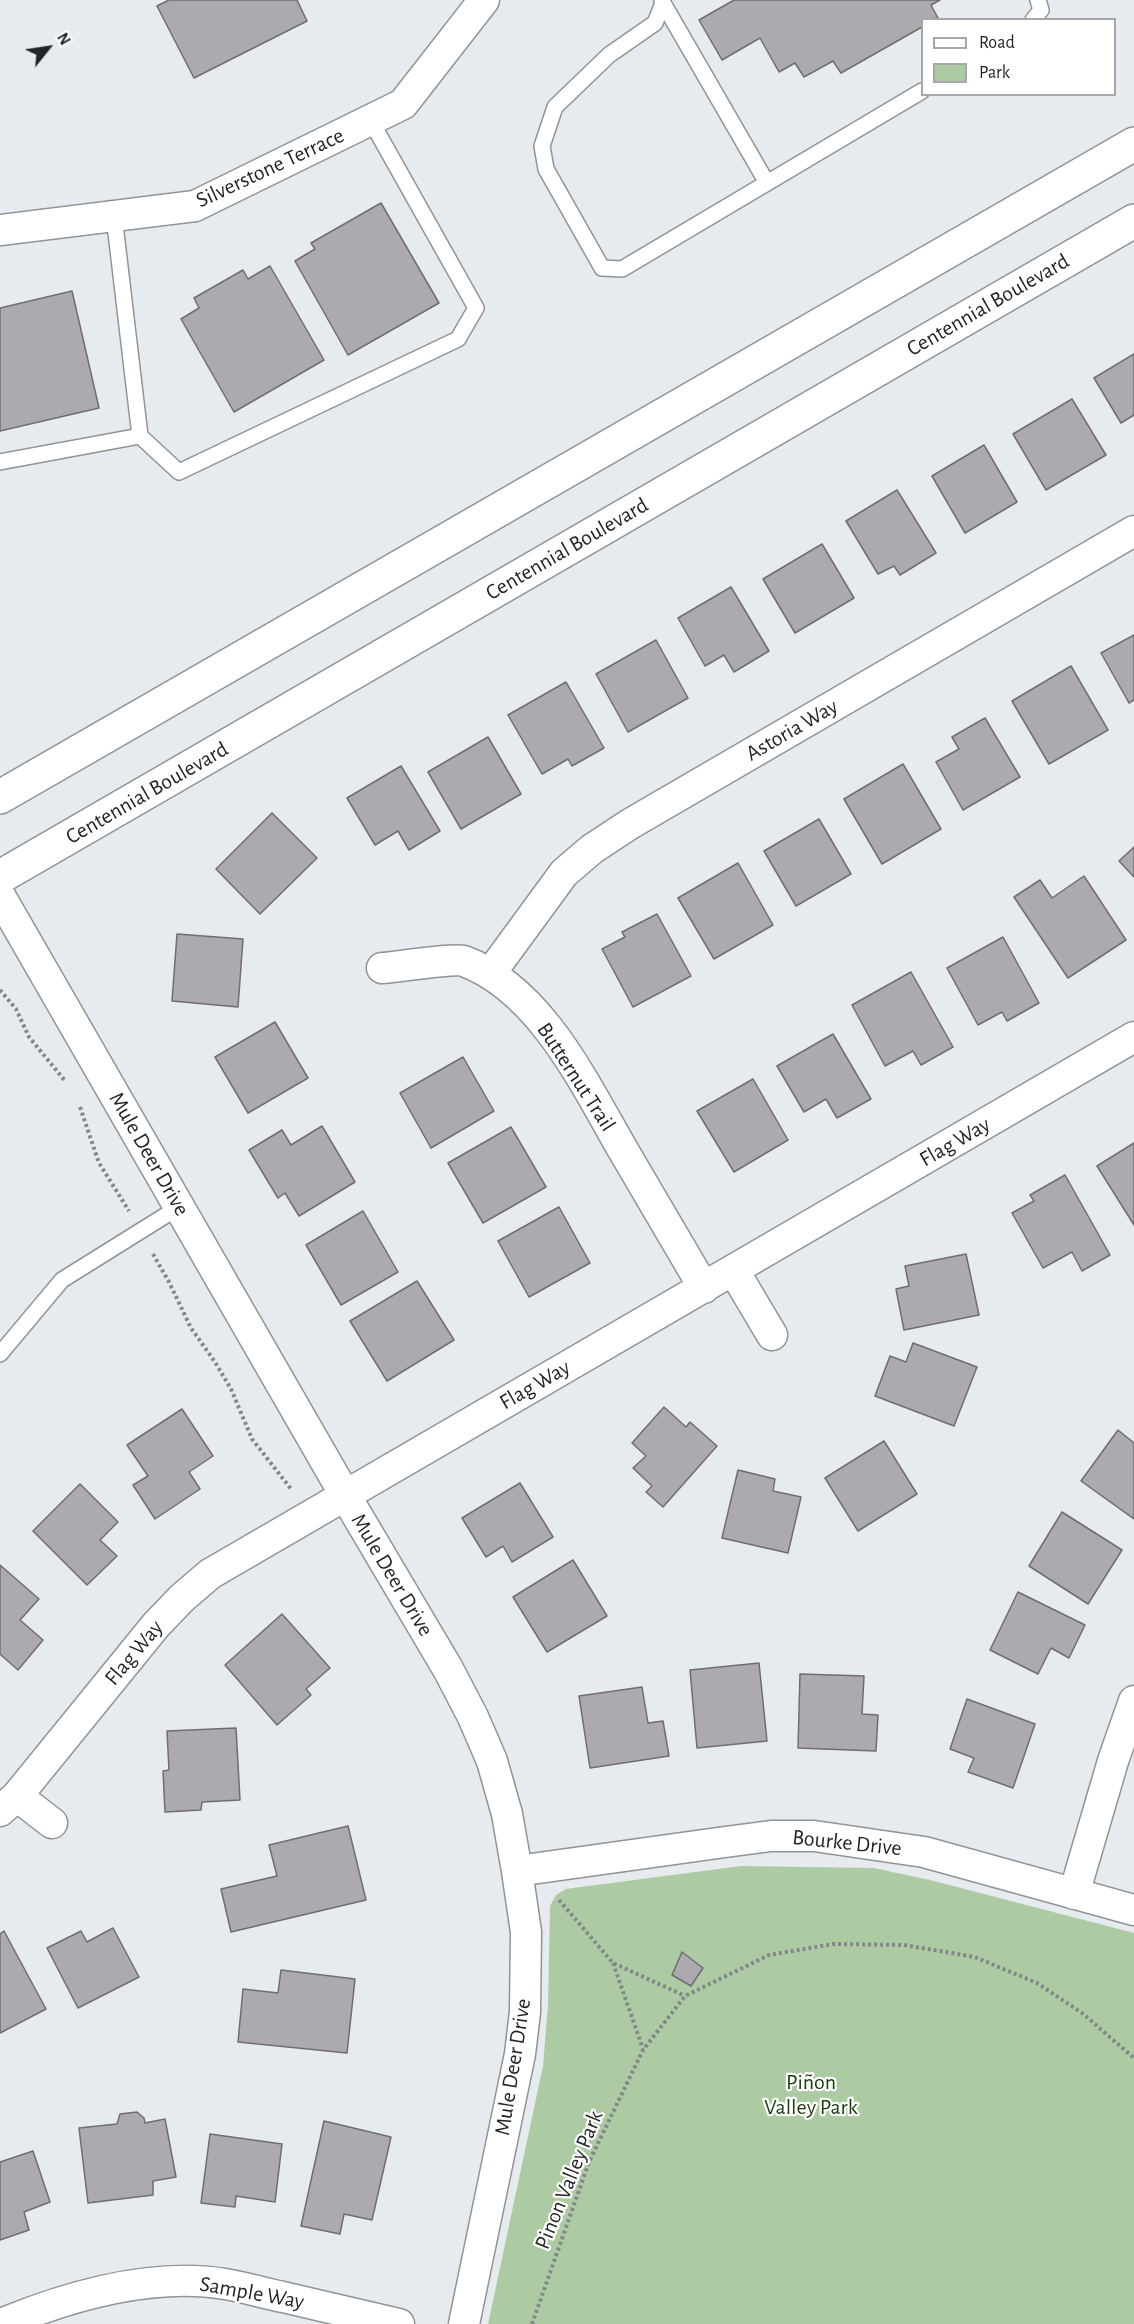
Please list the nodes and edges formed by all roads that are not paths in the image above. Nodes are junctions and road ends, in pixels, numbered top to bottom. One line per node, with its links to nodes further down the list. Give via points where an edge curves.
1 (484, 0): 6 (street, Silverstone Terrace, via 403,104)
2 (1038, 0): 4 (lane, via 1041,10)
3 (663, 2): 8 (lane); 8 (lane, via 655,23 609,55 555,106 542,146 546,169 602,268 622,269)
4 (1035, 18)
5 (921, 92): 8 (lane)
6 (371, 121): 9 (street, Silverstone Terrace, via 195,206); 12 (lane, via 476,308 458,339 179,472)
7 (1134, 144): 15 (main road)
8 (767, 183)
9 (114, 216): 11 (street, Silverstone Terrace); 12 (lane)
10 (1134, 221): 16 (main road, Centennial Boulevard)
11 (0, 230)
12 (140, 436): 13 (lane)
13 (0, 462)
14 (1134, 531): 19 (street, Astoria Way, via 592,849 564,873)
15 (0, 797)
16 (0, 877)
17 (0, 896): 21 (street, Mule Deer Drive)
18 (382, 968): 19 (street, Butternut Trail, via 461,960)
19 (490, 974): 23 (street, Butternut Trail, via 522,1000 550,1031)
20 (1134, 1037): 22 (street, Flag Way)
21 (179, 1207): 25 (lane, via 62,1280); 26 (street, Mule Deer Drive)
22 (734, 1270): 23 (street, Flag Way); 24 (street)
23 (704, 1288): 26 (street, Flag Way)
24 (772, 1335)
25 (0, 1354)
26 (345, 1495): 28 (street, Flag Way, via 210,1574 182,1598); 30 (street, Mule Deer Drive, via 473,1717 492,1761)
27 (1134, 1701): 31 (street)
28 (8, 1804): 29 (street)
29 (52, 1823)
30 (517, 1871): 31 (street, Bourke Drive, via 771,1836 814,1836 924,1852); 35 (street, Mule Deer Drive, via 526,1932 525,2012 520,2054)
31 (1074, 1894): 32 (street, Bourke Drive)
32 (1134, 1910)
33 (2, 2324): 34 (street, Sample Way, via 80,2297 175,2281 224,2284)
34 (399, 2324)
35 (464, 2324)

